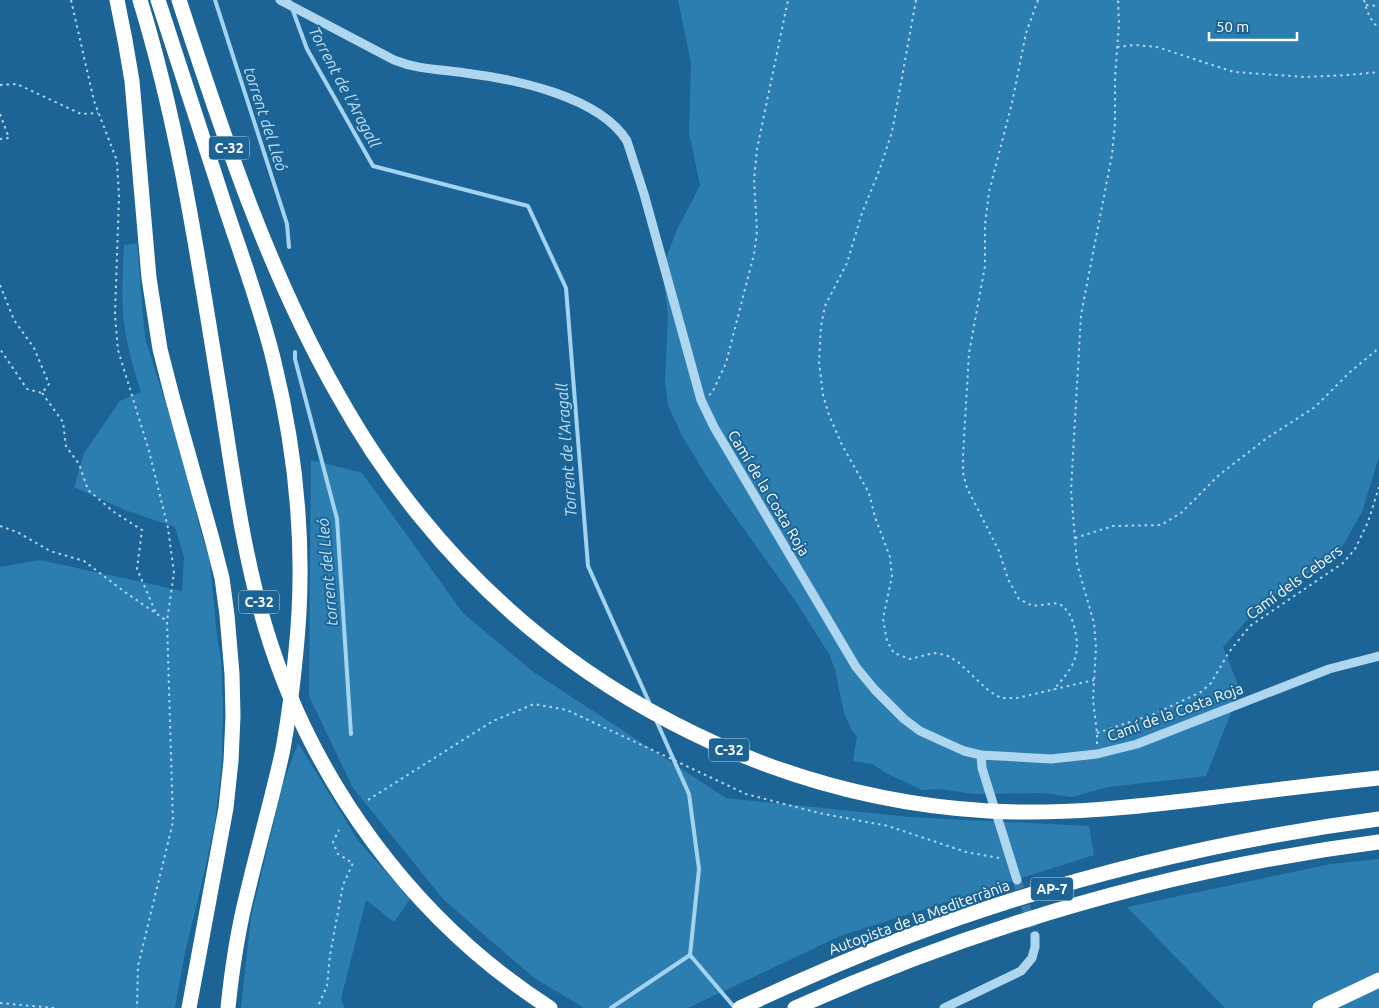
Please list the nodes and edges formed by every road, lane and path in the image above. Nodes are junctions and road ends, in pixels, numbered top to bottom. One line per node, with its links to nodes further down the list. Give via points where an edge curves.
1 (70, 0): 18 (path)
2 (117, 0): 45 (highway, C-32, via 132,81 149,278 157,330 222,578 232,674 232,752 226,808)
3 (140, 0): 54 (highway, C-32, via 160,72 192,216 248,556 265,626 284,681 323,763 355,816 390,863 460,938)
4 (158, 0): 53 (highway, C-32, via 264,327 281,395 298,512 300,585 290,702 282,750 245,901)
5 (179, 0): 37 (highway, C-32, via 229,148 271,258 313,348 362,435 418,514 477,580 542,638 614,690 701,737 801,777 875,795 962,809 1049,812 1109,809)
6 (280, 0): 25 (street, Camí de la Costa Roja, via 406,65 508,80 545,90 572,99 615,125 627,141 644,194)
7 (788, 0): 25 (path, via 756,149 757,232 754,254 726,363 712,393)
8 (916, 0): 33 (path, via 892,132 847,263 826,306 821,326 819,362 823,395 842,445 869,493 890,557 892,576 882,620 894,653 910,660 934,653 946,655 1001,698)
9 (1038, 0): 33 (path, via 1026,33 989,192 985,266 969,353 963,473 1019,599 1033,606 1059,603 1069,612 1077,638 1077,655 1068,673)
10 (1118, 0): 15 (path)
11 (1364, 0): 12 (path)
12 (1365, 5): 13 (path); 14 (path)
13 (1379, 6)
14 (1379, 28)
15 (1117, 47): 16 (path, via 1157,47 1234,72 1305,77); 28 (path, via 1112,155 1080,315 1070,490)
16 (1379, 72)
17 (0, 85): 18 (path, via 17,84 81,114)
18 (98, 112): 30 (path, via 117,161 120,197 115,315 118,350 149,451 168,528 174,573)
19 (0, 114): 20 (path, via 9,138)
20 (0, 140)
21 (0, 285): 24 (path, via 14,320 34,348 42,366 48,384)
22 (0, 348): 24 (path, via 26,389)
23 (1379, 348): 28 (path, via 1315,407 1219,475 1181,513 1161,525 1113,526)
24 (42, 393): 29 (path, via 63,422 66,446 79,464 88,490 142,530 137,569)
25 (701, 400): 36 (street, Camí de la Costa Roja, via 856,667 882,698 920,731)
26 (1379, 487): 34 (path, Camí dels Cebers, via 1356,549 1343,563 1250,626 1211,683 1201,692 1154,714)
27 (0, 526): 29 (path, via 50,551 84,561)
28 (1075, 538): 32 (path, via 1077,564 1094,623)
29 (156, 613): 30 (path)
30 (167, 621): 50 (path, via 173,822 138,966)
31 (1379, 656): 35 (street, Camí de la Costa Roja, via 1329,669 1137,744)
32 (1094, 680): 33 (path); 34 (path)
33 (1053, 690)
34 (1097, 732): 35 (path)
35 (1098, 754): 36 (street, Camí de la Costa Roja, via 1052,759)
36 (980, 756): 42 (street)
37 (1379, 778)
38 (368, 800): 42 (path, via 493,721 534,704 567,710 746,794 888,826 966,852)
39 (1379, 820): 55 (highway, Autopista de la Mediterrània / AP-7, via 1242,841 1070,883 901,939)
40 (339, 830): 48 (path, via 333,842 338,854 353,863 342,885 327,986)
41 (1379, 842): 56 (highway, AP-7, via 1245,864 1072,906 905,962)
42 (1011, 859): 43 (street)
43 (1017, 880)
44 (1035, 936): 57 (street, via 1032,958 1021,971)
45 (197, 960): 51 (highway, C-32); 52 (street)
46 (1379, 980): 58 (highway)
47 (0, 1003): 49 (path)
48 (319, 1004)
49 (54, 1008)
50 (137, 1008)
51 (189, 1008)
52 (196, 1008)
53 (228, 1008)
54 (550, 1008)
55 (740, 1008)
56 (794, 1008)
57 (944, 1008)
58 (1320, 1008)

